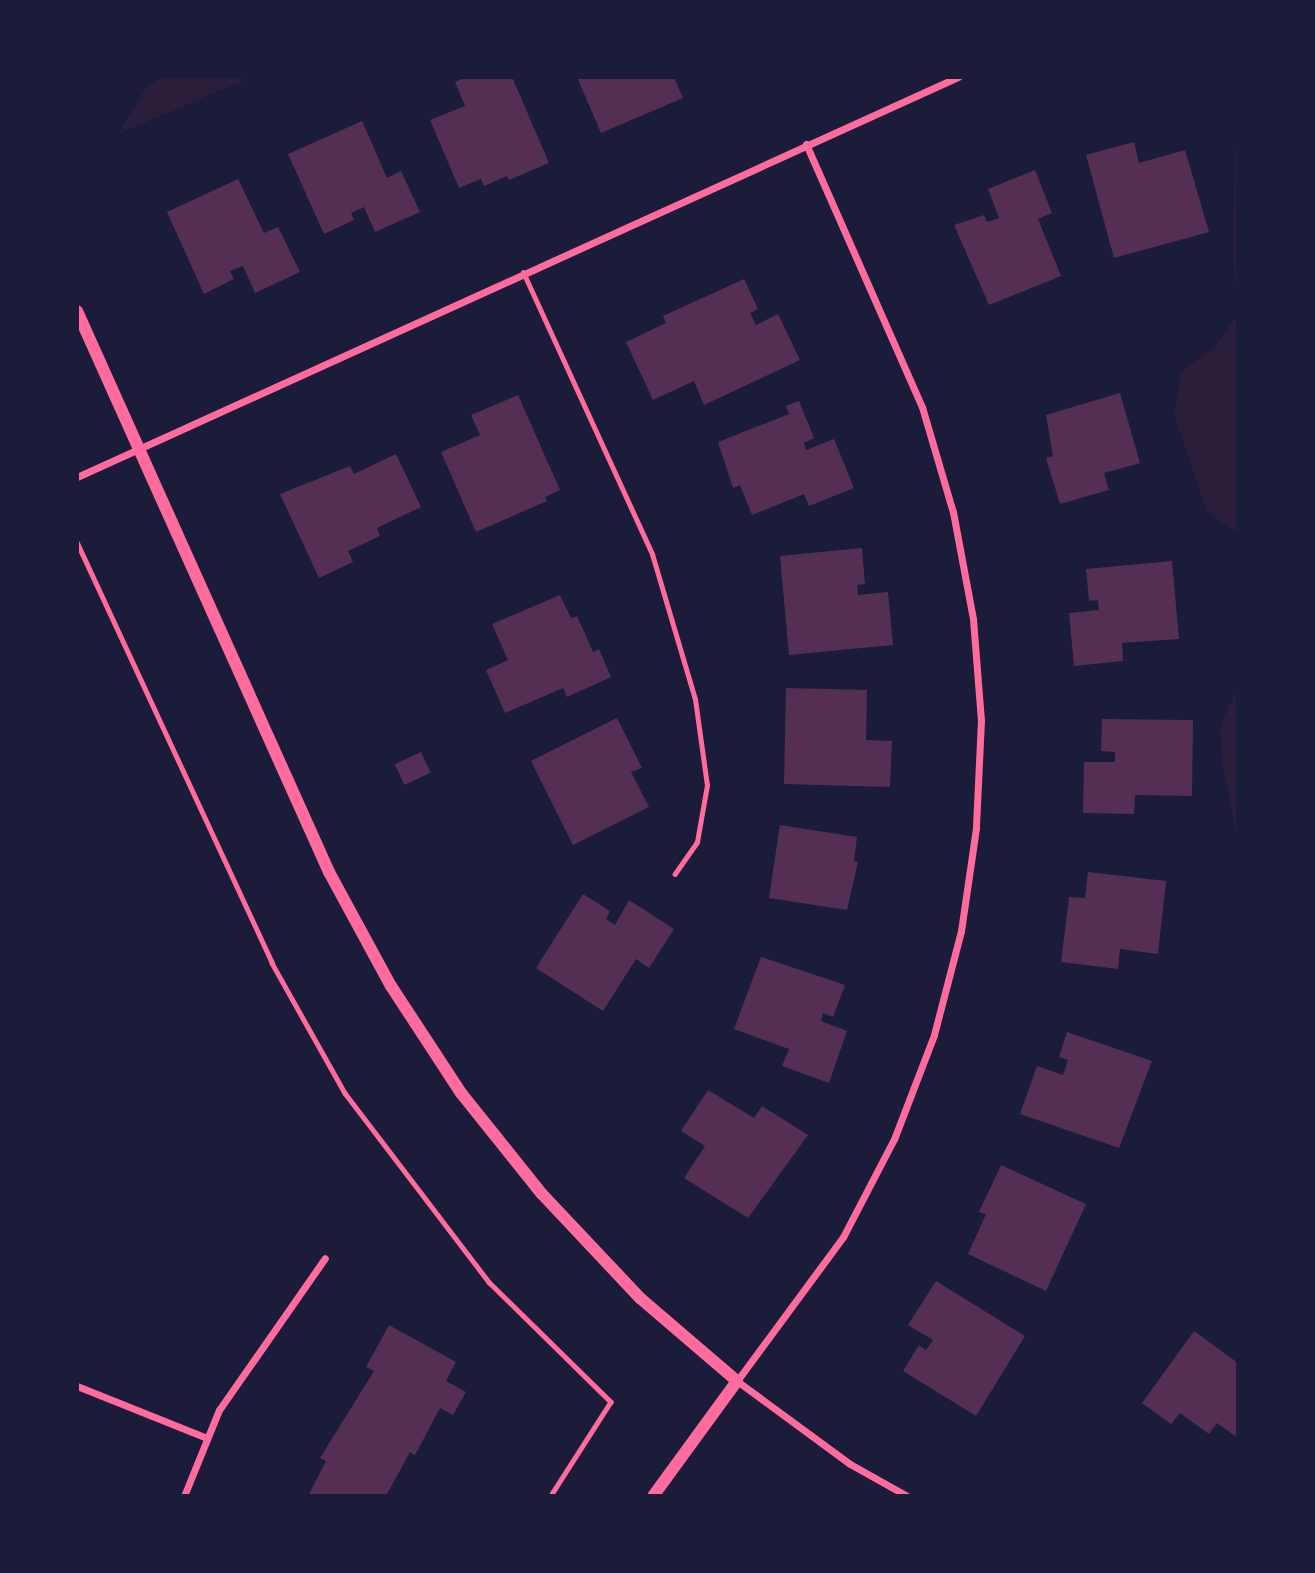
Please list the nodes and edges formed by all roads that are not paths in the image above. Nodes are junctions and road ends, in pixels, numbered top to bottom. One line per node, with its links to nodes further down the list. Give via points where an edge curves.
1 (958, 77): 2 (street)
2 (806, 144): 3 (street); 9 (street, via 922,407 953,512 973,619 980,708 976,828 961,931 934,1035 894,1139 842,1237)
3 (523, 272): 5 (street); 7 (lane, via 652,554 695,699 707,785 697,842)
4 (77, 311): 5 (street)
5 (137, 446): 6 (street); 9 (street, via 329,872 391,986 461,1093 542,1194 640,1298)
6 (77, 477)
7 (675, 874)
8 (325, 1258): 11 (street, via 219,1410)
9 (737, 1381): 13 (street); 14 (street, via 850,1464)
10 (77, 1386): 11 (street)
11 (207, 1438): 12 (street)
12 (184, 1496)
13 (653, 1496)
14 (907, 1496)

